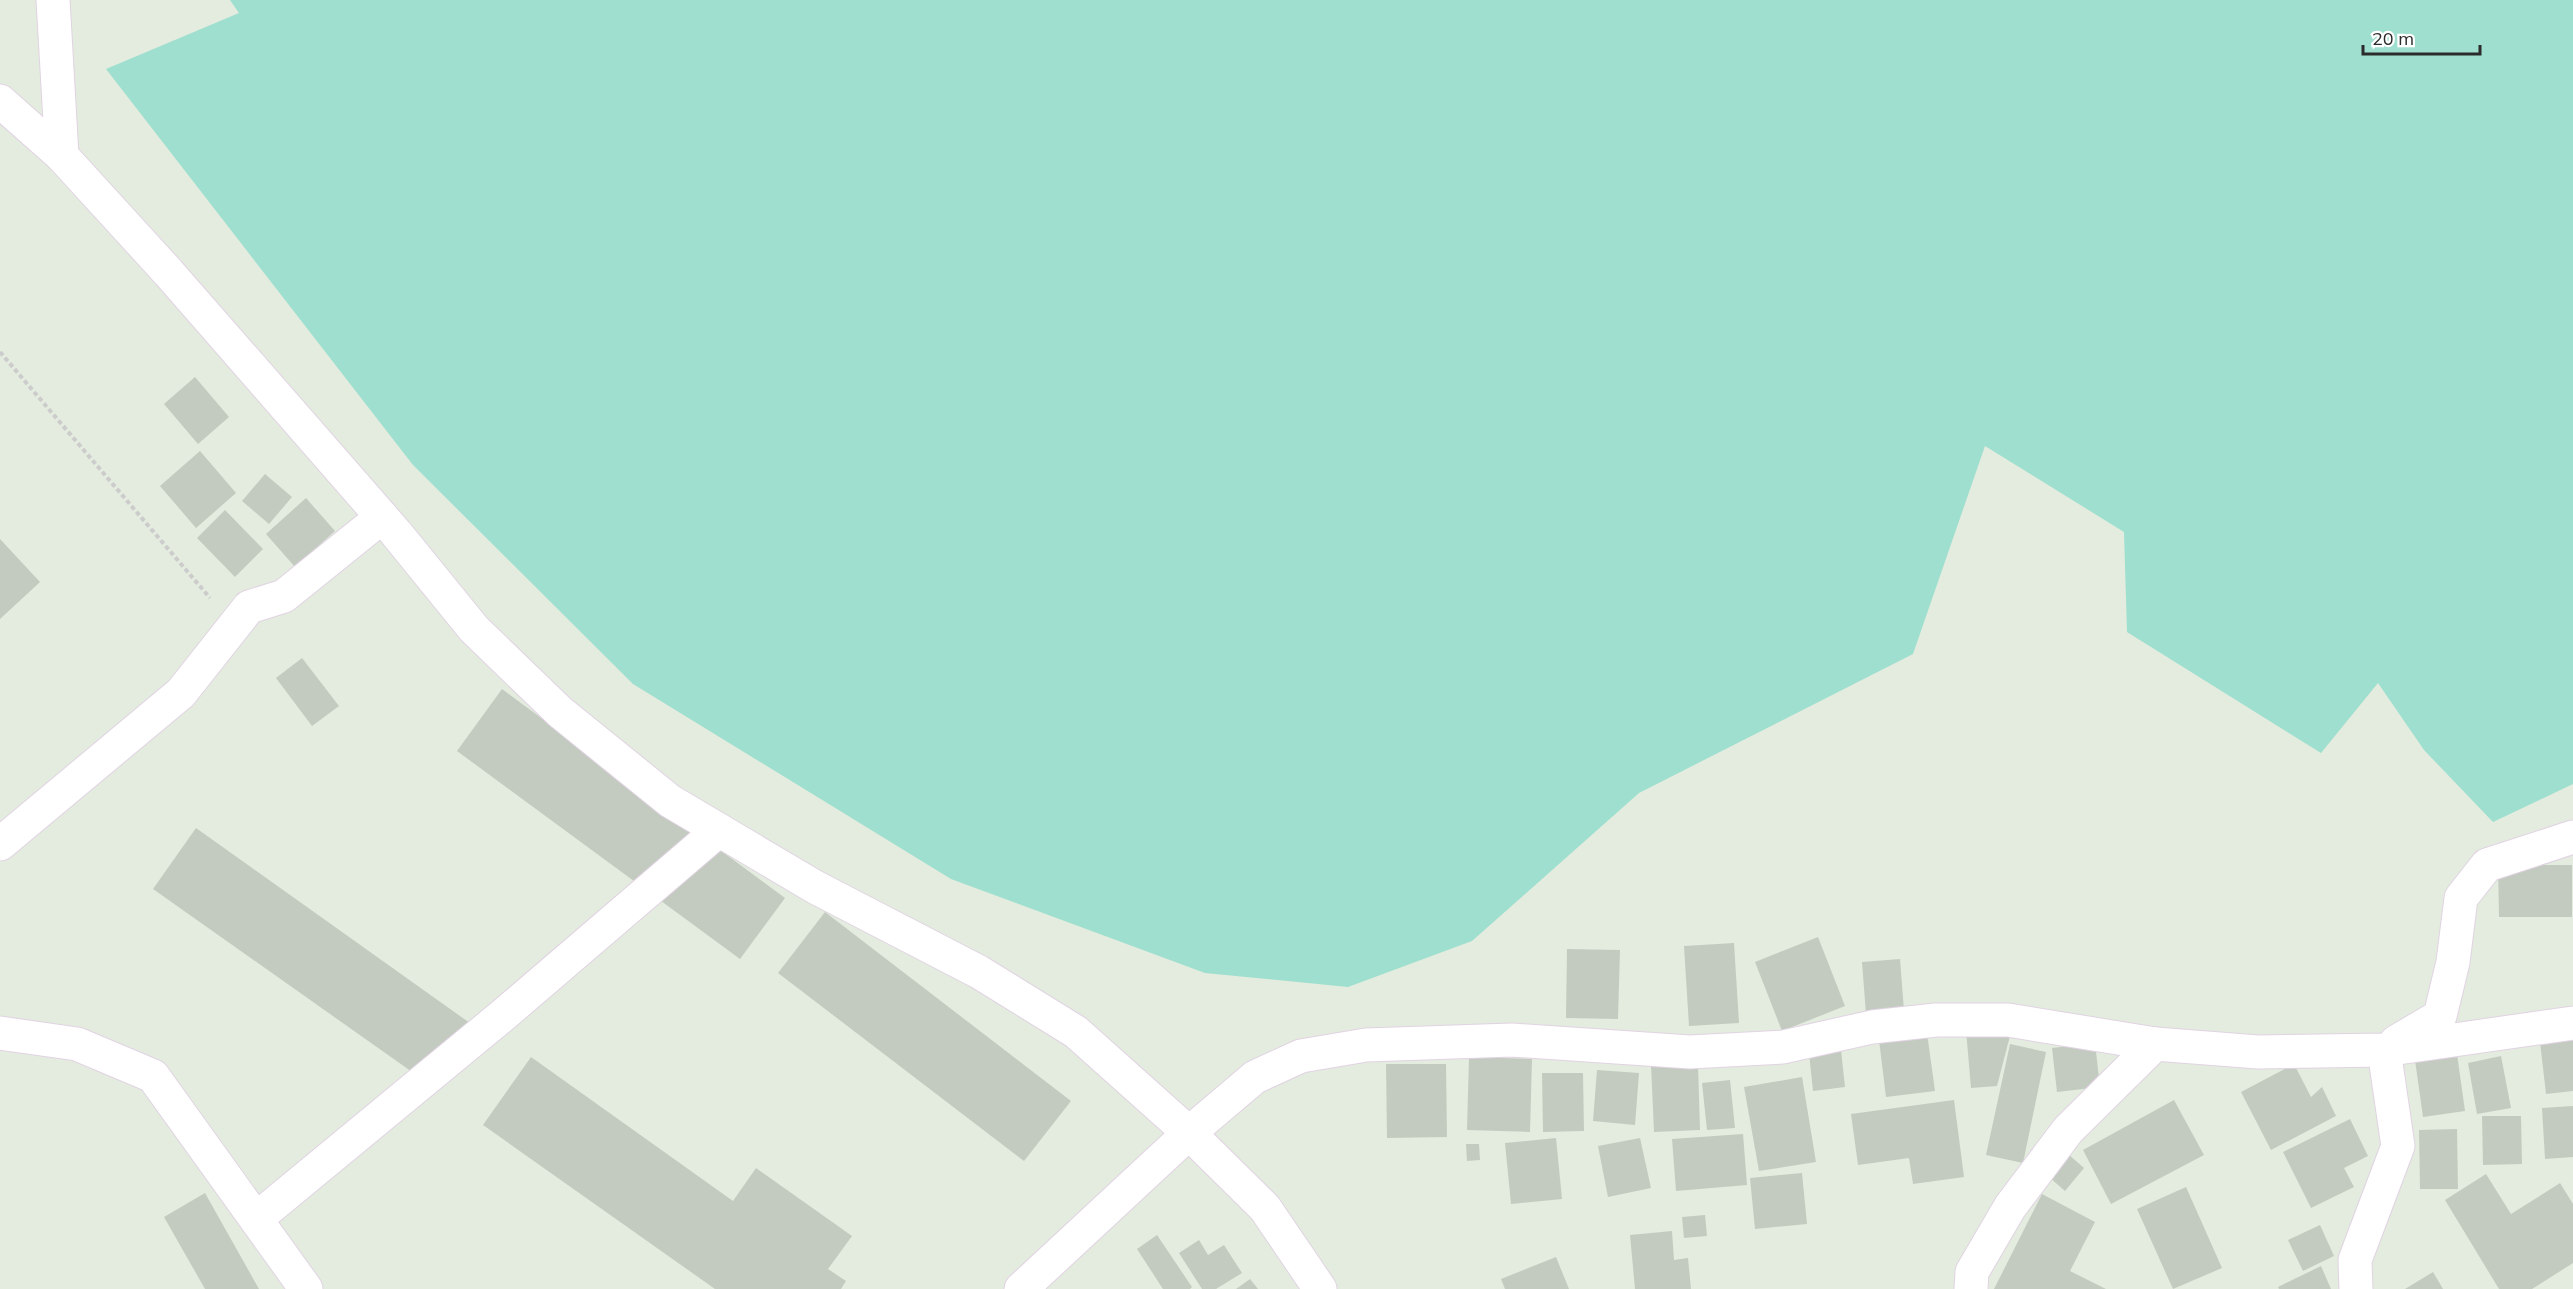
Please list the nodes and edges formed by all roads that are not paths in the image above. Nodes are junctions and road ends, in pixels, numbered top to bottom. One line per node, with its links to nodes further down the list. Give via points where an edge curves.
1 (53, 0): 3 (street)
2 (6, 116): 3 (street)
3 (62, 156): 4 (street)
4 (382, 517): 5 (street, via 474,629 560,712 670,801); 7 (street, via 284,596 249,606 182,693)
5 (719, 830): 12 (street, via 815,887 980,972 1076,1032); 13 (street)
6 (2573, 837): 11 (street, via 2487,865 2461,898 2453,962 2440,1016)
7 (0, 844)
8 (2573, 1023): 11 (street)
9 (0, 1033): 13 (street, via 77,1044 153,1076)
10 (2155, 1044): 11 (street, via 2258,1053); 12 (street, via 2007,1020 1948,1020 1872,1027 1783,1047 1690,1052 1512,1040 1366,1045 1301,1056 1255,1077); 17 (street, via 2068,1130 2010,1207 1972,1272)
11 (2384, 1050): 18 (street, via 2398,1146 2355,1260)
12 (1189, 1133): 15 (street); 16 (street, via 1265,1208)
13 (256, 1219): 14 (street)
14 (306, 1289)
15 (1021, 1289)
16 (1320, 1289)
17 (1971, 1289)
18 (2356, 1289)

